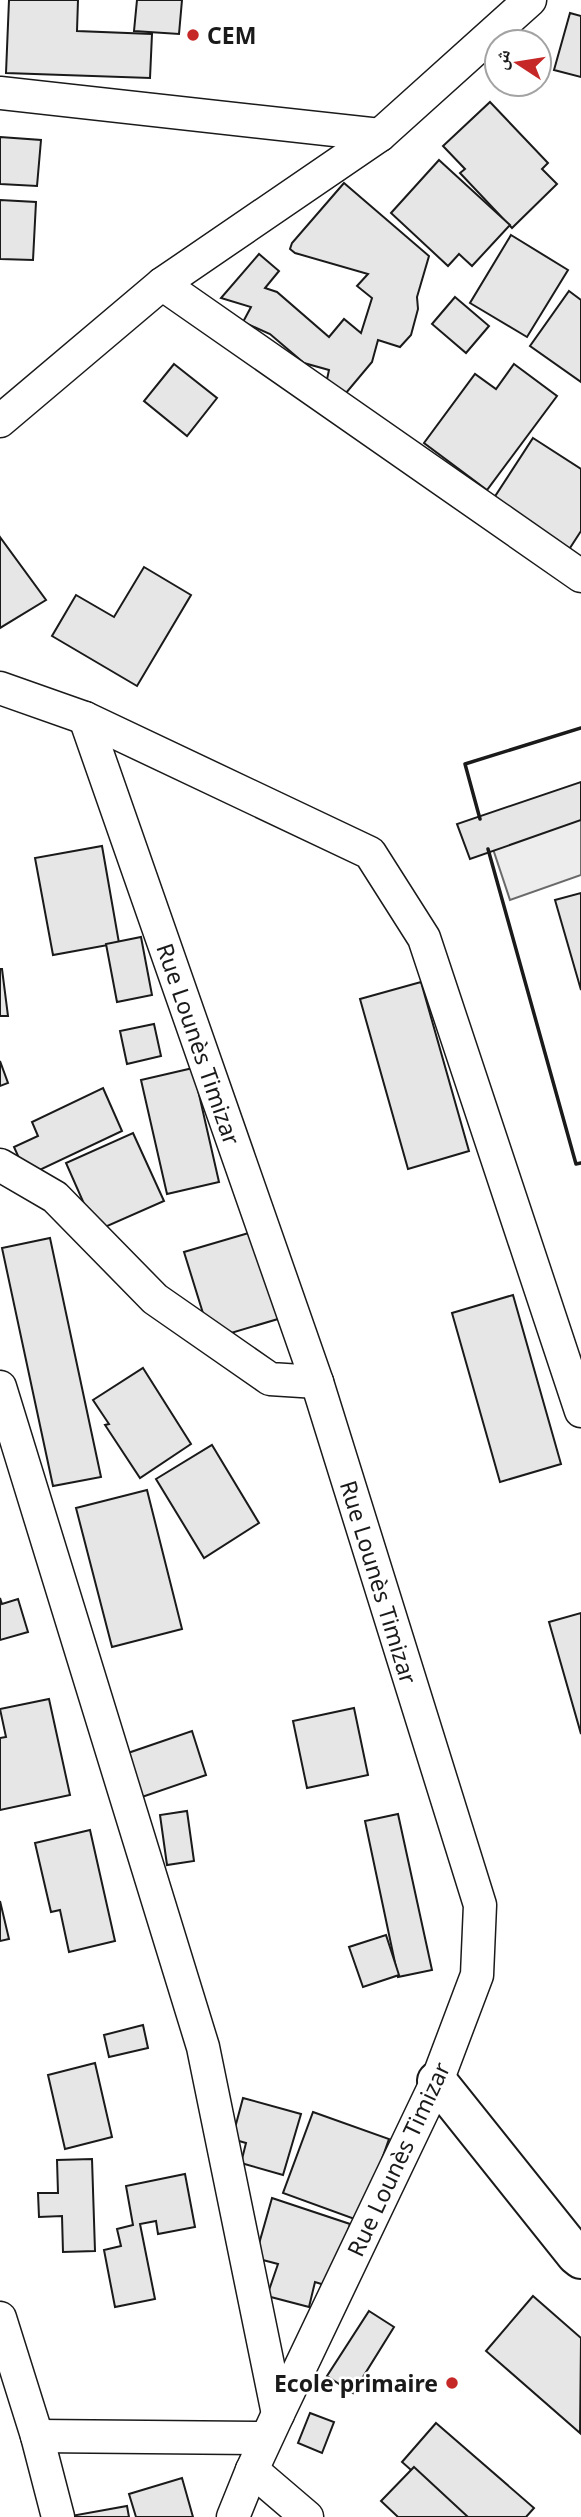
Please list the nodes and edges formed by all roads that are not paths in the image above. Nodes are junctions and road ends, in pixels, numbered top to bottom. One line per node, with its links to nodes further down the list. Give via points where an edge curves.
1 (530, 0): 3 (street)
2 (0, 93): 3 (street)
3 (380, 135): 4 (street)
4 (163, 284): 5 (street); 6 (street)
5 (0, 421)
6 (581, 576)
7 (0, 688): 8 (street)
8 (85, 718): 10 (street, Rue Lounès Timizar); 12 (street, via 370,853 424,938)
9 (0, 1165): 10 (street, via 55,1197 155,1299 270,1379)
10 (317, 1382): 13 (street, Rue Lounès Timizar, via 480,1905 477,1975)
11 (0, 1387): 16 (street, via 203,2047)
12 (581, 1411)
13 (437, 2081): 14 (street); 16 (street, Rue Lounès Timizar)
14 (581, 2259)
15 (0, 2318): 17 (street)
16 (272, 2426): 17 (street); 18 (street, Rue Lounès Timizar)
17 (37, 2436): 19 (street)
18 (252, 2470): 20 (street, Rue Lounès Timizar); 21 (street)
19 (58, 2517)
20 (233, 2517)
21 (307, 2517)

